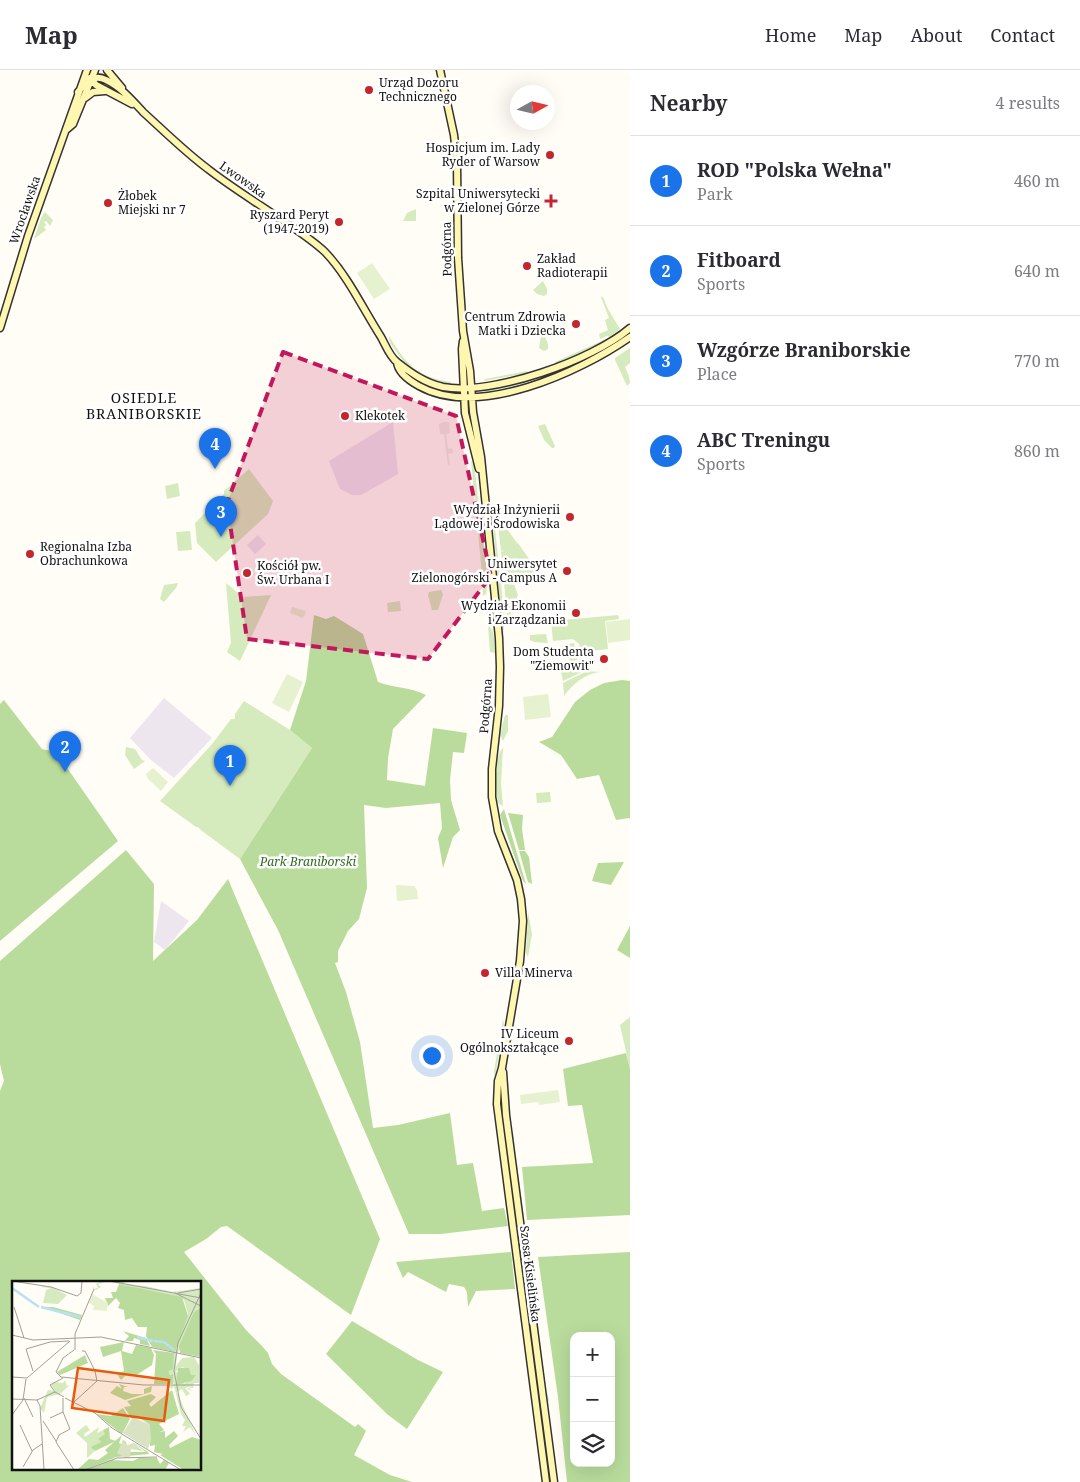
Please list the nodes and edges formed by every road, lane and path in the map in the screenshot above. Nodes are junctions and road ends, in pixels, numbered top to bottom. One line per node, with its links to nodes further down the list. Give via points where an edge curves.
1 (87, 70): 5 (street, Wrocławska); 7 (street, Wrocławska)
2 (96, 70): 5 (street, Wrocławska)
3 (107, 70): 8 (street)
4 (440, 70): 15 (street, Podgórna, via 457,163 459,280)
5 (91, 80): 6 (street, Lwowska); 7 (street, Wrocławska); 8 (street, Lwowska, via 106,79); 9 (street, Wrocławska)
6 (109, 91): 9 (street, via 93,92); 10 (street, Lwowska)
7 (78, 92): 11 (street, Wrocławska)
8 (131, 99): 10 (street, Lwowska)
9 (83, 100): 11 (street, Wrocławska, via 73,124)
10 (144, 112): 18 (street, Lwowska, via 208,170 319,247 342,274)
11 (66, 130): 12 (street, Wrocławska)
12 (0, 328)
13 (630, 328): 16 (street, Lwowska)
14 (630, 337): 17 (street, Lwowska)
15 (464, 340): 20 (street, Podgórna); 21 (street, Podgórna)
16 (609, 343): 17 (street); 19 (street, Lwowska, via 568,364)
17 (607, 352): 22 (street, Lwowska, via 553,378)
18 (397, 362): 21 (street, Lwowska, via 432,384); 24 (street, Lwowska, via 397,367 413,383 446,396)
19 (514, 380): 20 (street, Lwowska); 22 (street)
20 (472, 387): 21 (street, Lwowska); 23 (street, Podgórna)
21 (464, 388): 24 (street, Podgórna)
22 (507, 391): 23 (street, Lwowska)
23 (472, 397): 24 (street, Lwowska); 25 (street, Podgórna)
24 (464, 398): 25 (street, Podgórna)
25 (482, 477): 26 (street, Podgórna, via 500,667 492,796 499,832 519,889)
26 (523, 934): 27 (street, Szosa Kisielińska)
27 (502, 1068): 28 (street, Szosa Kisielińska, via 497,1092 498,1117); 29 (street, Szosa Kisielińska)
28 (546, 1482)
29 (554, 1482)

